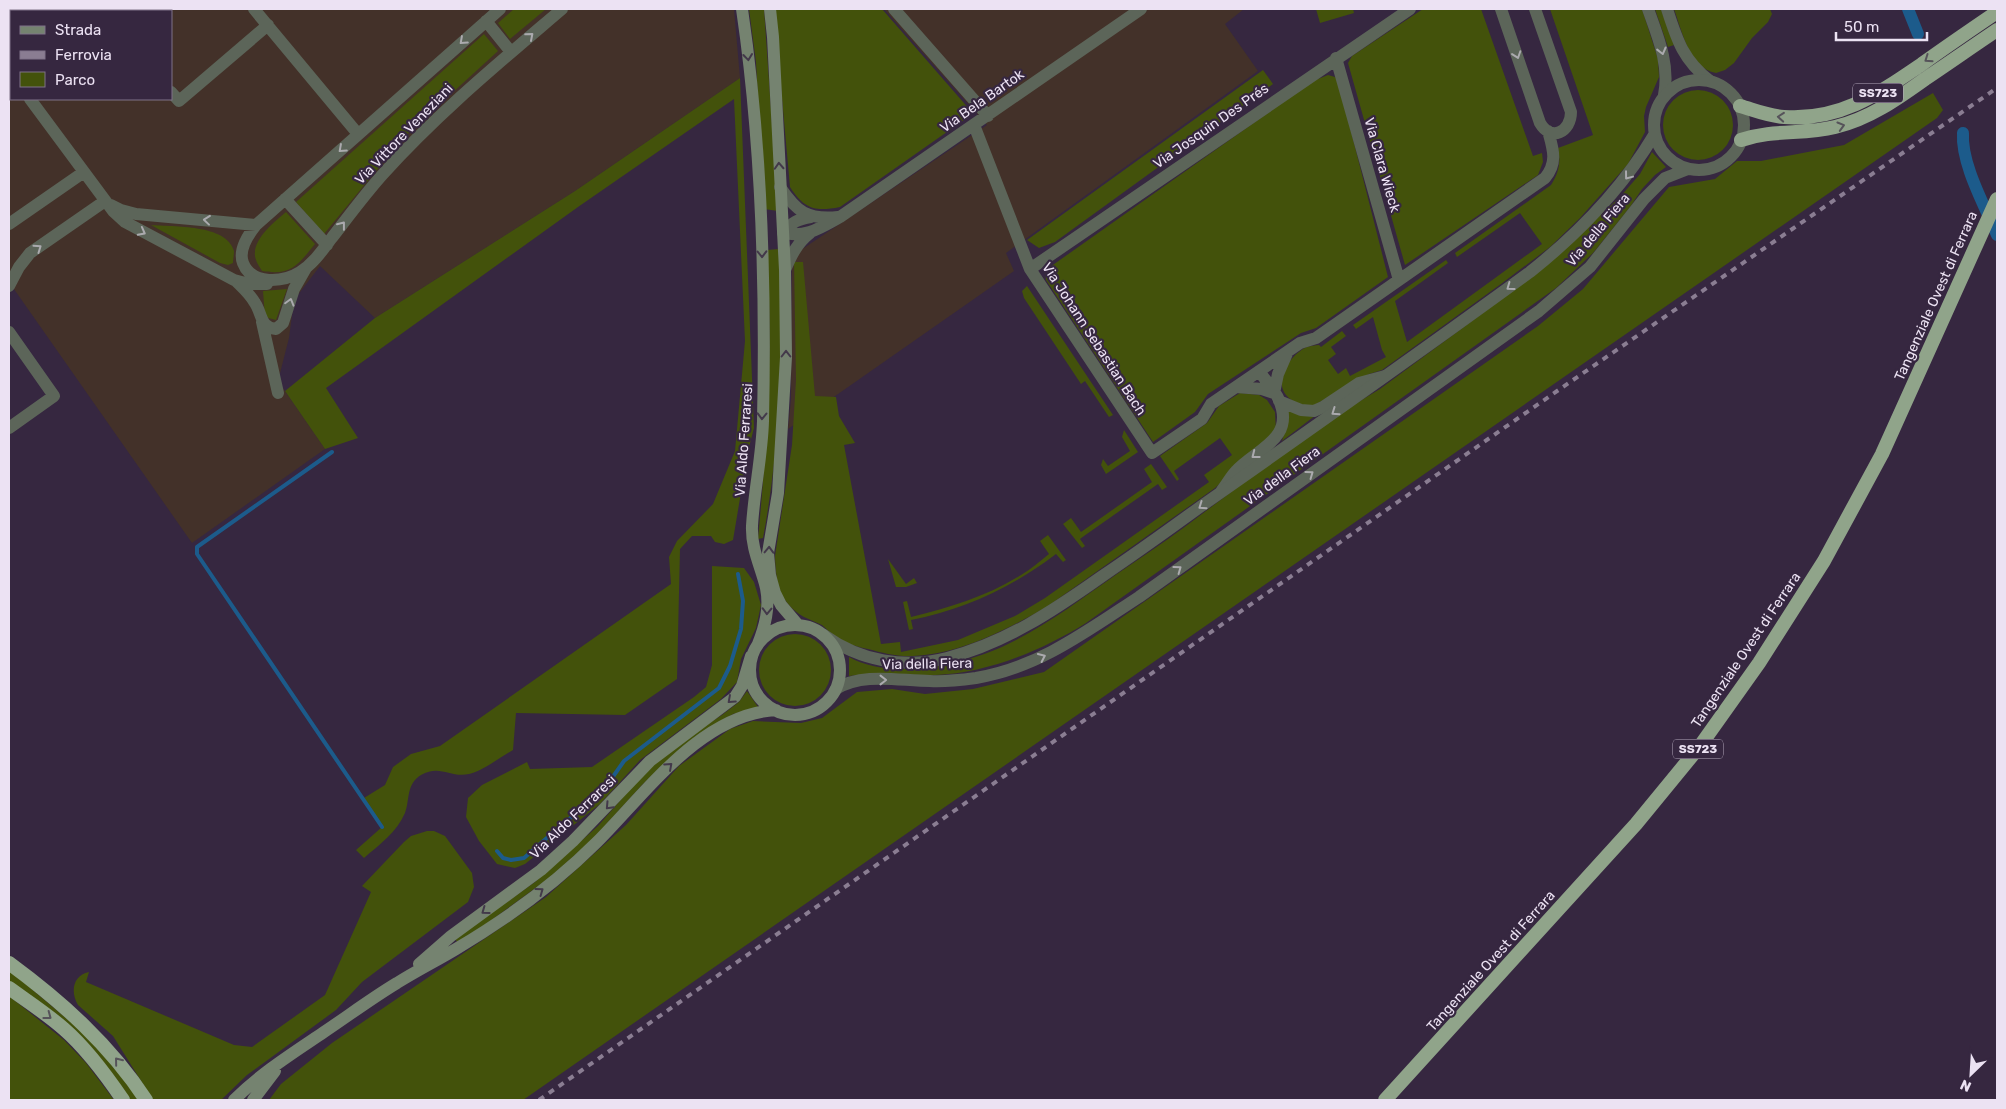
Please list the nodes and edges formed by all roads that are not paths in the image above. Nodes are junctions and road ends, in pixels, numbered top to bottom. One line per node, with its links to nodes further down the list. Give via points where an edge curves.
1 (254, 9): 15 (street)
2 (500, 9): 14 (street, Via Vittore Veneziani)
3 (562, 9): 17 (street, Via Vittore Veneziani, one-way to 3)
4 (742, 9): 42 (main road, Via Aldo Ferraresi, one-way to 42, via 751,80)
5 (770, 9): 32 (main road, one-way to 5)
6 (894, 9): 24 (street)
7 (1141, 9): 24 (street, Via Bela Bartok)
8 (1410, 9): 18 (street, Via Josquin Des Prés)
9 (1501, 9): 26 (street, one-way to 26, via 1540,123)
10 (1535, 9): 26 (street, via 1571,112 1571,121 1566,128 1559,132)
11 (1648, 9): 21 (street, Via della Fiera, one-way to 21, via 1666,70)
12 (1667, 9): 19 (street, via 1683,53)
13 (1997, 12): 23 (highway, SS723, one-way to 23, via 1889,87 1853,107 1822,115 1785,118)
14 (486, 21): 17 (street); 27 (street, Via Vittore Veneziani, one-way to 27)
15 (268, 25): 20 (street, via 179,101); 27 (street)
16 (1997, 30): 29 (highway, SS723, one-way to 16, via 1766,133 1834,128 1867,117)
17 (512, 52): 43 (street, Via Vittore Veneziani, one-way to 17, via 382,175 446,109)
18 (1336, 58): 45 (street, Via Josquin Des Prés); 49 (street, Via Clara Wieck)
19 (1710, 81): 21 (street, via 1685,82); 23 (street, via 1726,89)
20 (172, 93)
21 (1664, 95): 28 (street, Via della Fiera, via 1653,121)
22 (31, 100): 31 (street)
23 (1740, 106): 29 (street, via 1744,129)
24 (988, 116): 25 (street, Via Bela Bartok)
25 (974, 125): 37 (street, Via Bela Bartok); 45 (street, Via Johann Sebastian Bach)
26 (1548, 131): 49 (street, via 1554,161 1545,178)
27 (358, 134): 33 (street, Via Vittore Veneziani, one-way to 33)
28 (1654, 135): 30 (street, via 1666,157); 55 (street, Via della Fiera, one-way to 55, via 1618,189 1547,259)
29 (1741, 140): 30 (street, Via della Fiera, via 1735,152 1714,168)
30 (1688, 169): 65 (street, Via della Fiera, one-way to 30, via 866,680 947,681 991,675 1034,661 1080,636 1539,311 1590,267 1644,199 1665,178)
31 (84, 172): 35 (street); 38 (street)
32 (780, 187): 36 (street, via 791,202); 40 (main road)
33 (286, 199): 39 (street, Via Vittore Veneziani); 43 (street)
34 (1997, 199): 75 (highway, Tangenziale Ovest di Ferrara / SS723, via 1882,454 1786,624 1704,741 1607,858)
35 (105, 201): 39 (street, one-way to 35, via 128,212); 48 (street, one-way to 48, via 125,222); 50 (street, one-way to 35, via 30,253)
36 (811, 217): 37 (street); 40 (street, via 791,223)
37 (840, 217): 41 (street, Via Bela Bartok)
38 (9, 224)
39 (256, 225): 47 (street, Via Vittore Veneziani, via 245,244 243,263 250,273 260,278)
40 (783, 232): 41 (street, Via Bela Bartok, via 795,236); 42 (main road); 46 (main road)
41 (812, 232): 46 (street, Via Bela Bartok, via 798,244)
42 (762, 234): 63 (main road, Via Aldo Ferraresi, one-way to 63, via 762,422 752,542 766,588 767,607)
43 (327, 245): 44 (street, Via Vittore Veneziani)
44 (306, 268): 47 (street, Via Vittore Veneziani); 51 (street, one-way to 44, via 270,329 280,327 294,289)
45 (1030, 269): 56 (street, Via Johann Sebastian Bach, via 1152,453 1202,419 1211,404)
46 (785, 270): 61 (main road, one-way to 46, via 775,593 768,553 778,493 785,399)
47 (282, 279): 48 (street, via 259,284)
48 (234, 280): 51 (street, via 256,304)
49 (1399, 280): 53 (street, via 1316,338)
50 (9, 286)
51 (262, 322): 57 (street)
52 (9, 332): 59 (street, via 54,396)
53 (1288, 351): 54 (street); 58 (street, Via della Fiera, via 1278,374)
54 (1259, 371): 56 (street); 58 (street)
55 (1388, 375): 58 (street, Via della Fiera, via 1359,383 1314,411 1301,410); 60 (street, Via della Fiera, one-way to 60)
56 (1236, 387): 58 (street, Via della Fiera, via 1262,389)
57 (278, 393)
58 (1277, 397): 60 (street, Via della Fiera, one-way to 60, via 1282,418 1278,436 1237,470)
59 (9, 428)
60 (1220, 494): 62 (street, Via della Fiera, one-way to 62, via 1056,608 1027,626 974,649 932,661 898,663 854,652)
61 (798, 625): 62 (main road); 63 (main road, Via Aldo Ferraresi, via 780,627)
62 (824, 635): 65 (main road, via 838,657)
63 (758, 644): 64 (main road, Via Aldo Ferraresi)
64 (751, 656): 66 (main road, Via Aldo Ferraresi, via 753,688 766,705); 68 (main road, Via Aldo Ferraresi, one-way to 68, via 742,686 735,697 650,761 541,870 451,936)
65 (836, 689): 66 (main road, Via Aldo Ferraresi, via 822,706 811,712 796,715)
66 (776, 710): 68 (main road, Via Aldo Ferraresi, one-way to 66, via 458,948 551,884 596,843 661,773 706,737 738,718)
67 (9, 963): 72 (highway, one-way to 67, via 96,1036)
68 (396, 983): 70 (main road, Via Aldo Ferraresi)
69 (9, 988): 71 (highway, one-way to 71, via 73,1037)
70 (286, 1057): 73 (main road, Via Aldo Ferraresi); 74 (main road, Via Aldo Ferraresi)
71 (123, 1100)
72 (146, 1100)
73 (234, 1100)
74 (253, 1100)
75 (1385, 1100)

